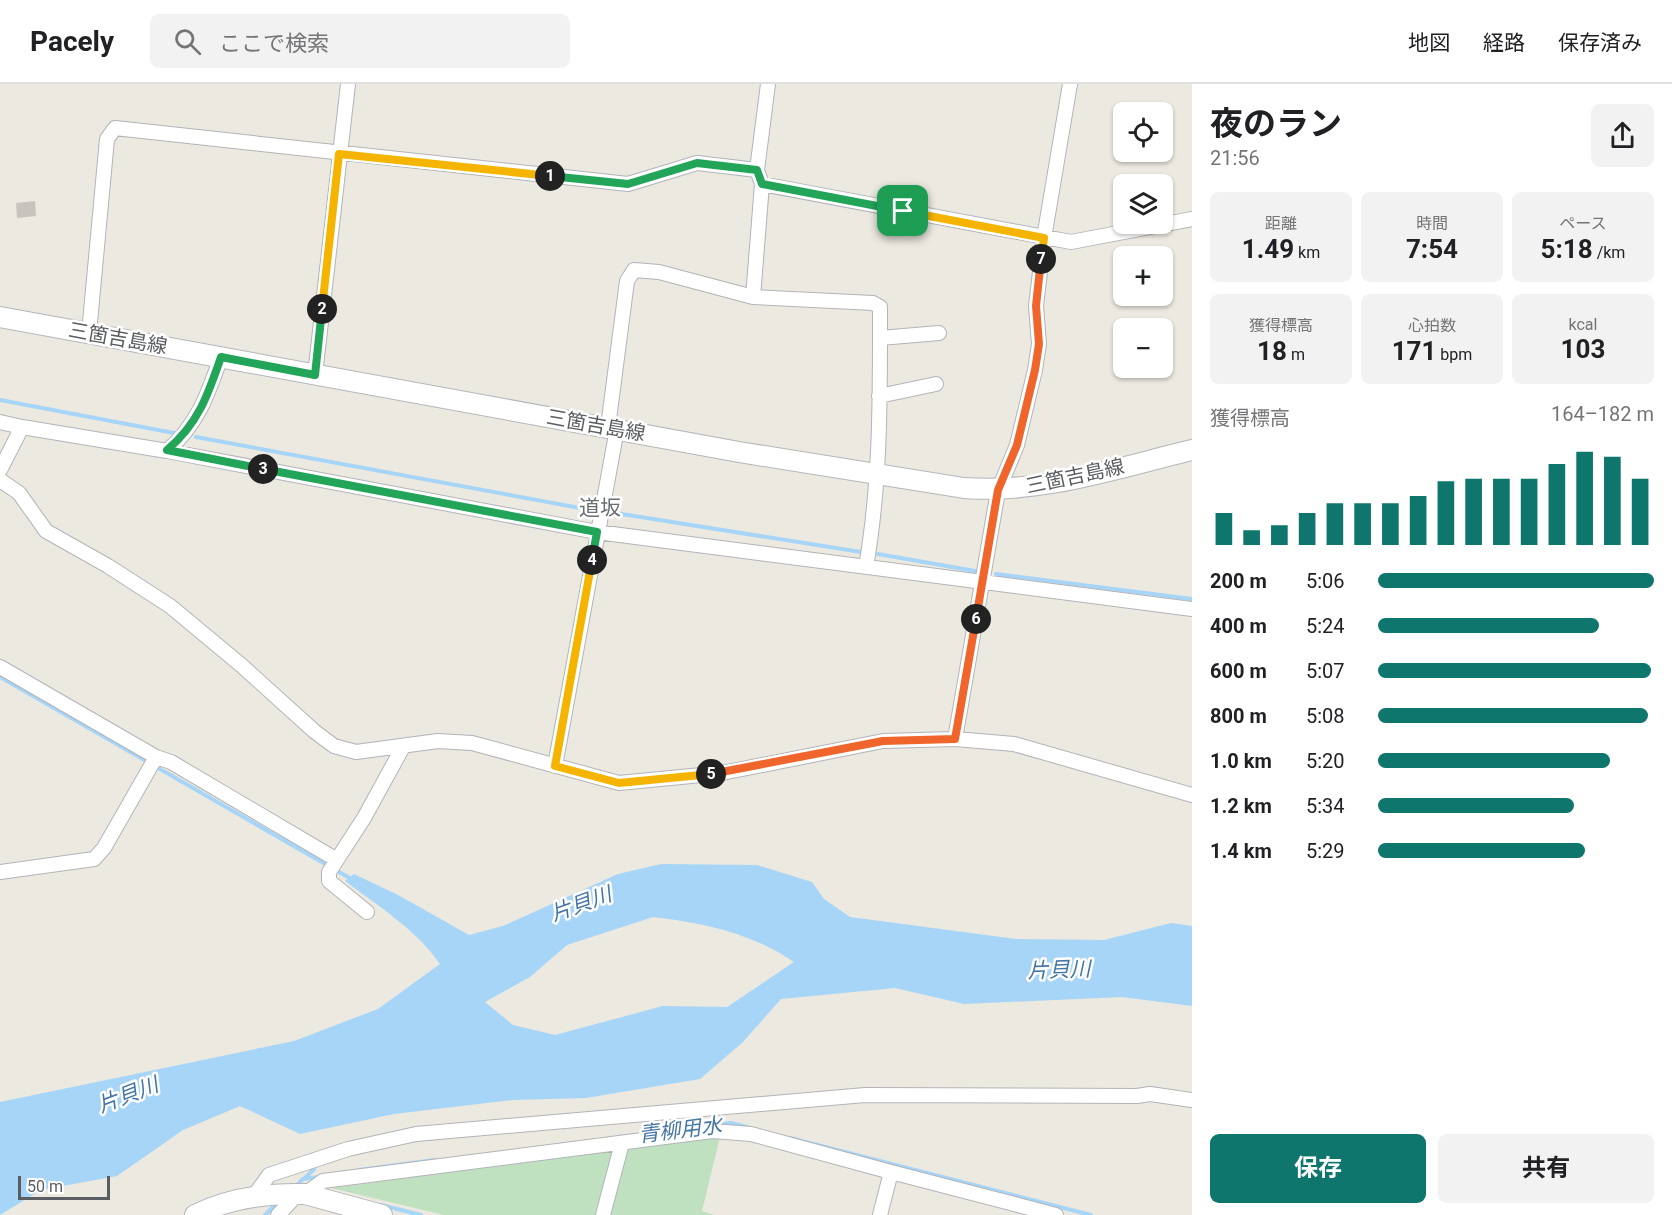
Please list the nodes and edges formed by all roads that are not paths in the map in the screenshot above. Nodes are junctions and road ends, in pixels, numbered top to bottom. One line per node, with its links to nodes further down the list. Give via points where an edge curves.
1 (348, 84): 4 (street)
2 (768, 84): 5 (street)
3 (1070, 84): 7 (street)
4 (339, 154): 5 (street, via 628,184 697,163); 10 (street, via 115,128 106,139); 14 (street)
5 (760, 177): 7 (street); 8 (street)
6 (1192, 219): 7 (street, via 1071,242)
7 (1044, 238): 25 (street, via 1036,306 1039,344 1035,370 1017,445)
8 (753, 297): 12 (street, via 873,303 880,307); 19 (street, via 659,272 634,270 627,281)
9 (0, 317): 10 (main road, 三箇吉島線)
10 (89, 333): 13 (main road, 三箇吉島線)
11 (939, 333): 12 (street)
12 (880, 338): 16 (street)
13 (221, 357): 14 (main road, 三箇吉島線); 20 (street, via 195,422)
14 (315, 375): 19 (main road, 三箇吉島線)
15 (936, 384): 16 (street)
16 (879, 396): 23 (street)
17 (0, 422): 18 (street)
18 (22, 427): 20 (street); 22 (street)
19 (612, 428): 23 (main road, 三箇吉島線); 26 (street)
20 (167, 450): 26 (street)
21 (1192, 450): 25 (main road, 三箇吉島線, via 1053,483)
22 (0, 470)
23 (878, 475): 25 (main road, 三箇吉島線); 27 (street)
24 (0, 480): 32 (street, via 19,493 46,531 170,606 334,746 356,752)
25 (998, 490): 28 (street)
26 (598, 526): 27 (street, via 719,550); 34 (street)
27 (866, 567): 28 (street)
28 (983, 583): 29 (street); 31 (street)
29 (1192, 609)
30 (0, 667): 33 (street)
31 (955, 739): 34 (street, via 883,741 722,773 619,783); 35 (street, via 1014,744)
32 (403, 747): 34 (street, via 438,741 472,743); 36 (street)
33 (156, 757): 36 (street, via 171,762); 37 (street, via 94,859)
34 (555, 766)
35 (1192, 795)
36 (334, 864): 38 (street, via 329,881)
37 (0, 872)
38 (367, 912)
39 (1192, 1100): 43 (street, via 1150,1094 865,1095 416,1134 348,1149 269,1175)
40 (622, 1143): 41 (street, via 712,1131 751,1134); 42 (street, via 323,1181); 47 (street)
41 (891, 1172): 48 (street); 49 (street)
42 (299, 1194): 43 (main road); 45 (street); 46 (main road)
43 (254, 1196): 44 (main road)
44 (195, 1215)
45 (278, 1215)
46 (382, 1215)
47 (603, 1215)
48 (880, 1215)
49 (1056, 1215)

